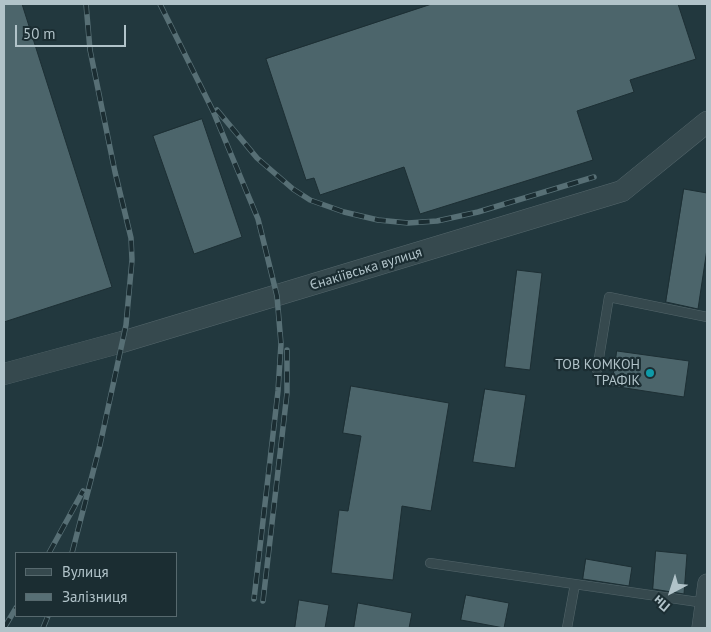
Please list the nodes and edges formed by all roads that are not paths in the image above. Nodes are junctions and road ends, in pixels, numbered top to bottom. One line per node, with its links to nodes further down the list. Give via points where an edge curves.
1 (707, 122): 4 (street, Єнакіївська вулиця, via 622,191)
2 (707, 317): 3 (lane, via 609,297)
3 (597, 370)
4 (4, 374)
5 (430, 563): 7 (lane)
6 (707, 583): 8 (street)
7 (575, 584): 8 (lane); 9 (lane)
8 (705, 603): 10 (street)
9 (567, 628)
10 (701, 628)

